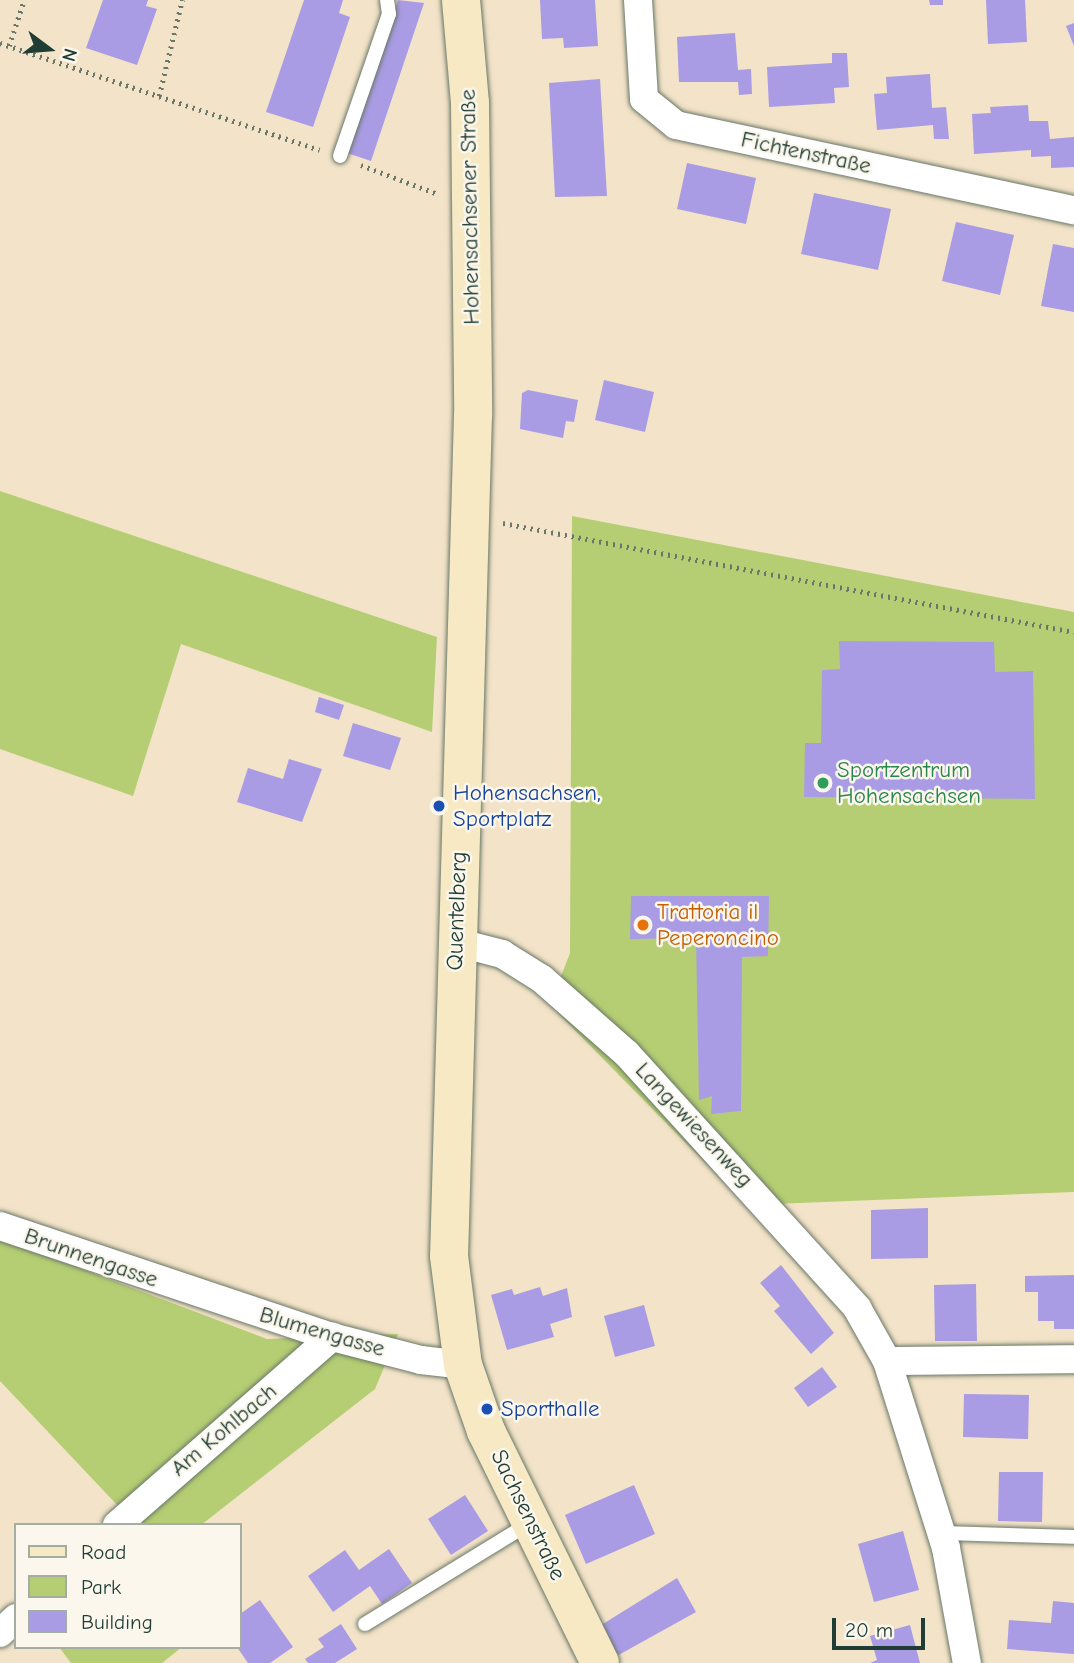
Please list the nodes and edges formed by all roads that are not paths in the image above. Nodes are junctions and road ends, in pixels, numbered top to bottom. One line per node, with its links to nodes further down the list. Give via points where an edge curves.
1 (387, 0): 4 (lane, via 389,14)
2 (461, 0): 6 (street, Hohensachsener Straße, via 470,103)
3 (638, 0): 5 (street, Fichtenstraße, via 644,99 676,125)
4 (340, 156)
5 (1074, 210)
6 (473, 415): 7 (street, Quentelberg)
7 (456, 942): 12 (street, Langewiesenweg, via 502,954 542,979 627,1054 857,1308); 13 (street, Quentelberg, via 449,1256)
8 (0, 1226): 9 (street, Brunnengasse)
9 (183, 1290): 10 (street, Blumengasse)
10 (332, 1337): 13 (street, Blumengasse, via 421,1360); 15 (street, Am Kohlbach)
11 (1074, 1359): 12 (street)
12 (887, 1362): 16 (street, Langewiesenweg)
13 (463, 1365): 14 (street, Sachsenstraße, via 486,1431)
14 (532, 1522): 19 (lane); 21 (street, Sachsenstraße)
15 (119, 1523)
16 (942, 1533): 17 (lane); 22 (street, Langewiesenweg)
17 (1074, 1537)
18 (14, 1620): 20 (street)
19 (365, 1624)
20 (0, 1633)
21 (600, 1663)
22 (967, 1663)

